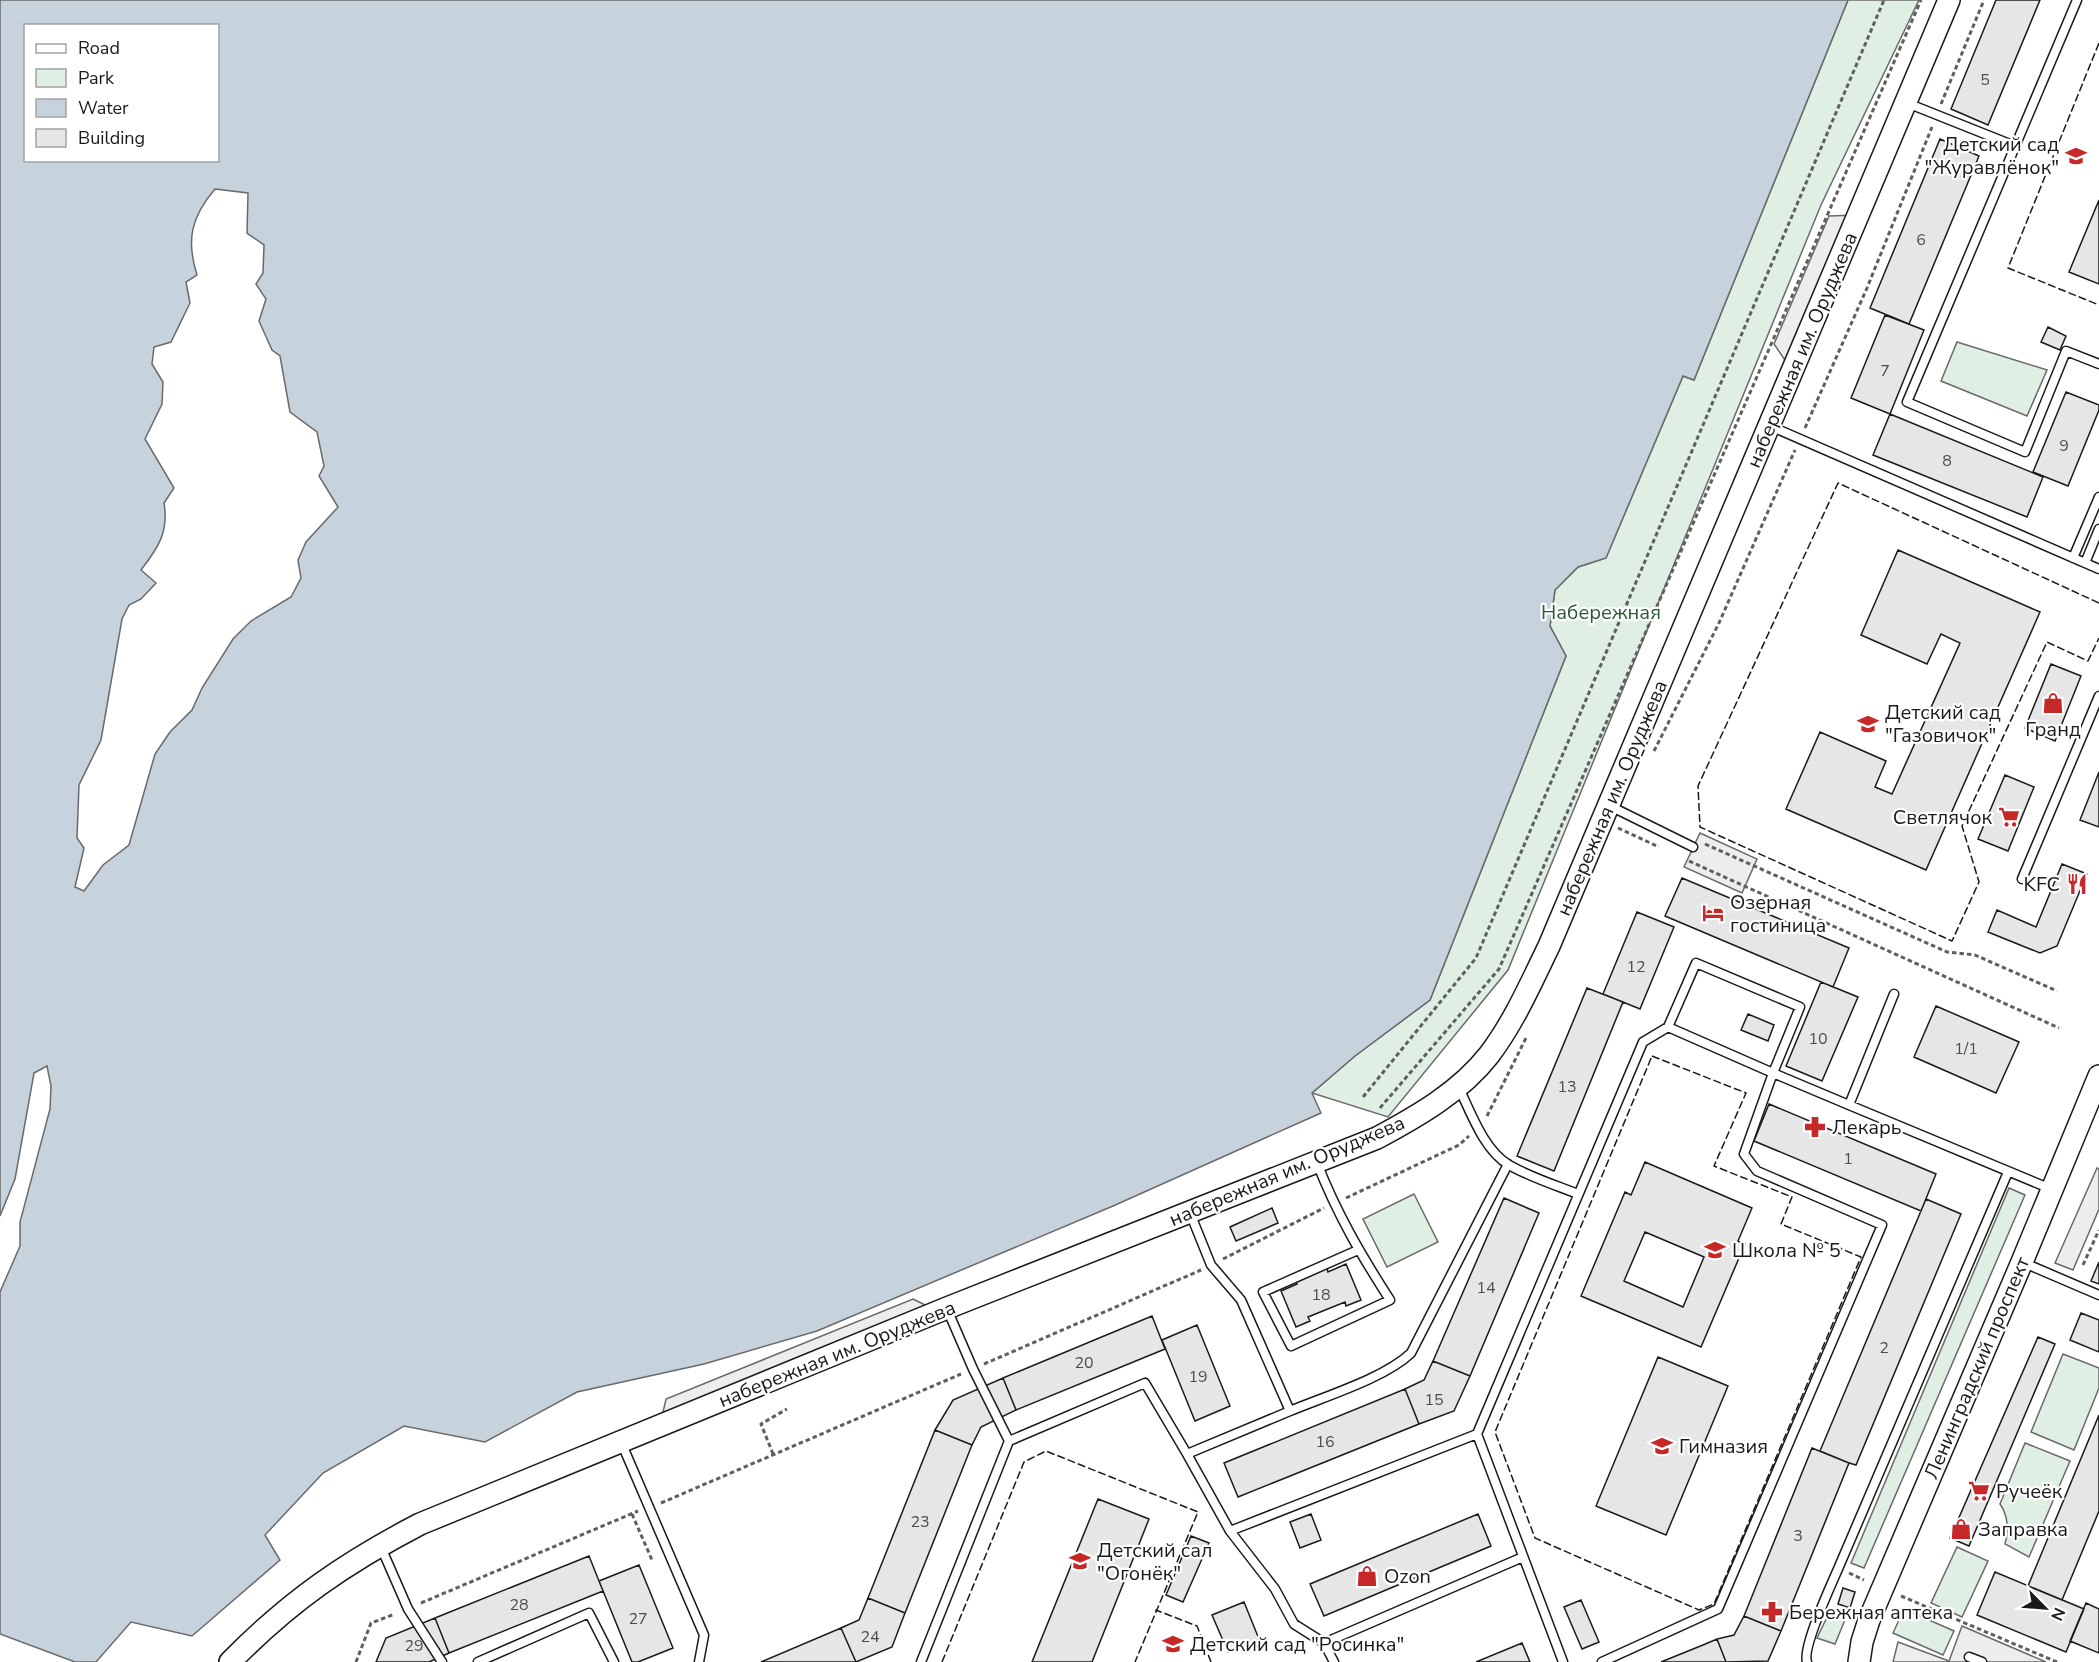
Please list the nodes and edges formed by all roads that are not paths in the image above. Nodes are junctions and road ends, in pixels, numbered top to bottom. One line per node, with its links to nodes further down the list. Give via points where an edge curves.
1 (1949, 0): 3 (street, набережная им. Оруджева)
2 (2077, 0): 4 (lane)
3 (1906, 103): 4 (lane); 6 (street, набережная им. Оруджева)
4 (2015, 146): 5 (lane, via 1907,402 2025,452 2066,351)
5 (2099, 364)
6 (1770, 426): 9 (lane); 13 (street, набережная им. Оруджева)
7 (2099, 497): 9 (lane)
8 (2099, 529): 10 (lane)
9 (2073, 558): 10 (lane)
10 (2085, 563): 11 (lane)
11 (2099, 569)
12 (2099, 696): 15 (lane)
13 (1616, 809): 14 (lane); 20 (street, набережная им. Оруджева, via 1506,1031)
14 (1695, 844)
15 (2022, 879)
16 (1894, 994): 21 (lane)
17 (1668, 1027): 18 (lane); 18 (lane, via 1696,963 1800,1007); 26 (lane, via 1643,1042)
18 (1773, 1073): 21 (lane); 50 (lane, via 1744,1154 1757,1171 1882,1225 1718,1609)
19 (2099, 1076): 25 (street, Ленинградский проспект)
20 (1458, 1087): 22 (street, набережная им. Оруджева, via 1420,1115); 23 (lane, via 1493,1151)
21 (1849, 1105): 24 (lane)
22 (1317, 1163): 27 (street, набережная им. Оруджева); 28 (lane, via 1333,1204)
23 (1508, 1164): 26 (lane); 32 (lane, via 1411,1353 1381,1373)
24 (2008, 1172): 25 (lane); 51 (lane, via 1838,1569 1809,1641)
25 (2052, 1189): 29 (street, Ленинградский проспект)
26 (1578, 1194): 33 (lane)
27 (1190, 1212): 31 (street, набережная им. Оруджева); 32 (lane, via 1211,1265 1241,1300)
28 (1358, 1250): 28 (lane, via 1263,1292 1291,1346 1390,1300)
29 (2022, 1262): 30 (lane); 52 (street, Ленинградский проспект, via 1869,1620)
30 (2099, 1295)
31 (947, 1308): 34 (street, набережная им. Оруджева); 35 (lane)
32 (1290, 1411): 36 (lane)
33 (1477, 1434): 37 (lane); 39 (lane)
34 (621, 1441): 38 (street, набережная им. Оруджева, via 420,1524); 46 (lane, via 704,1635)
35 (1009, 1442): 36 (lane, via 1145,1383); 47 (lane)
36 (1187, 1454): 37 (lane)
37 (1230, 1531): 40 (lane, via 1275,1589 1294,1624)
38 (380, 1545): 42 (street, набережная им. Оруджева, via 292,1603); 43 (lane, via 408,1609)
39 (1523, 1557): 40 (lane); 49 (lane)
40 (1324, 1642): 48 (lane)
41 (1969, 1657): 53 (lane)
42 (230, 1662)
43 (442, 1662)
44 (478, 1662): 45 (lane, via 589,1613)
45 (614, 1662)
46 (699, 1662)
47 (921, 1662)
48 (1334, 1662)
49 (1563, 1662)
50 (1602, 1662)
51 (1807, 1662)
52 (1859, 1662)
53 (1982, 1662)

